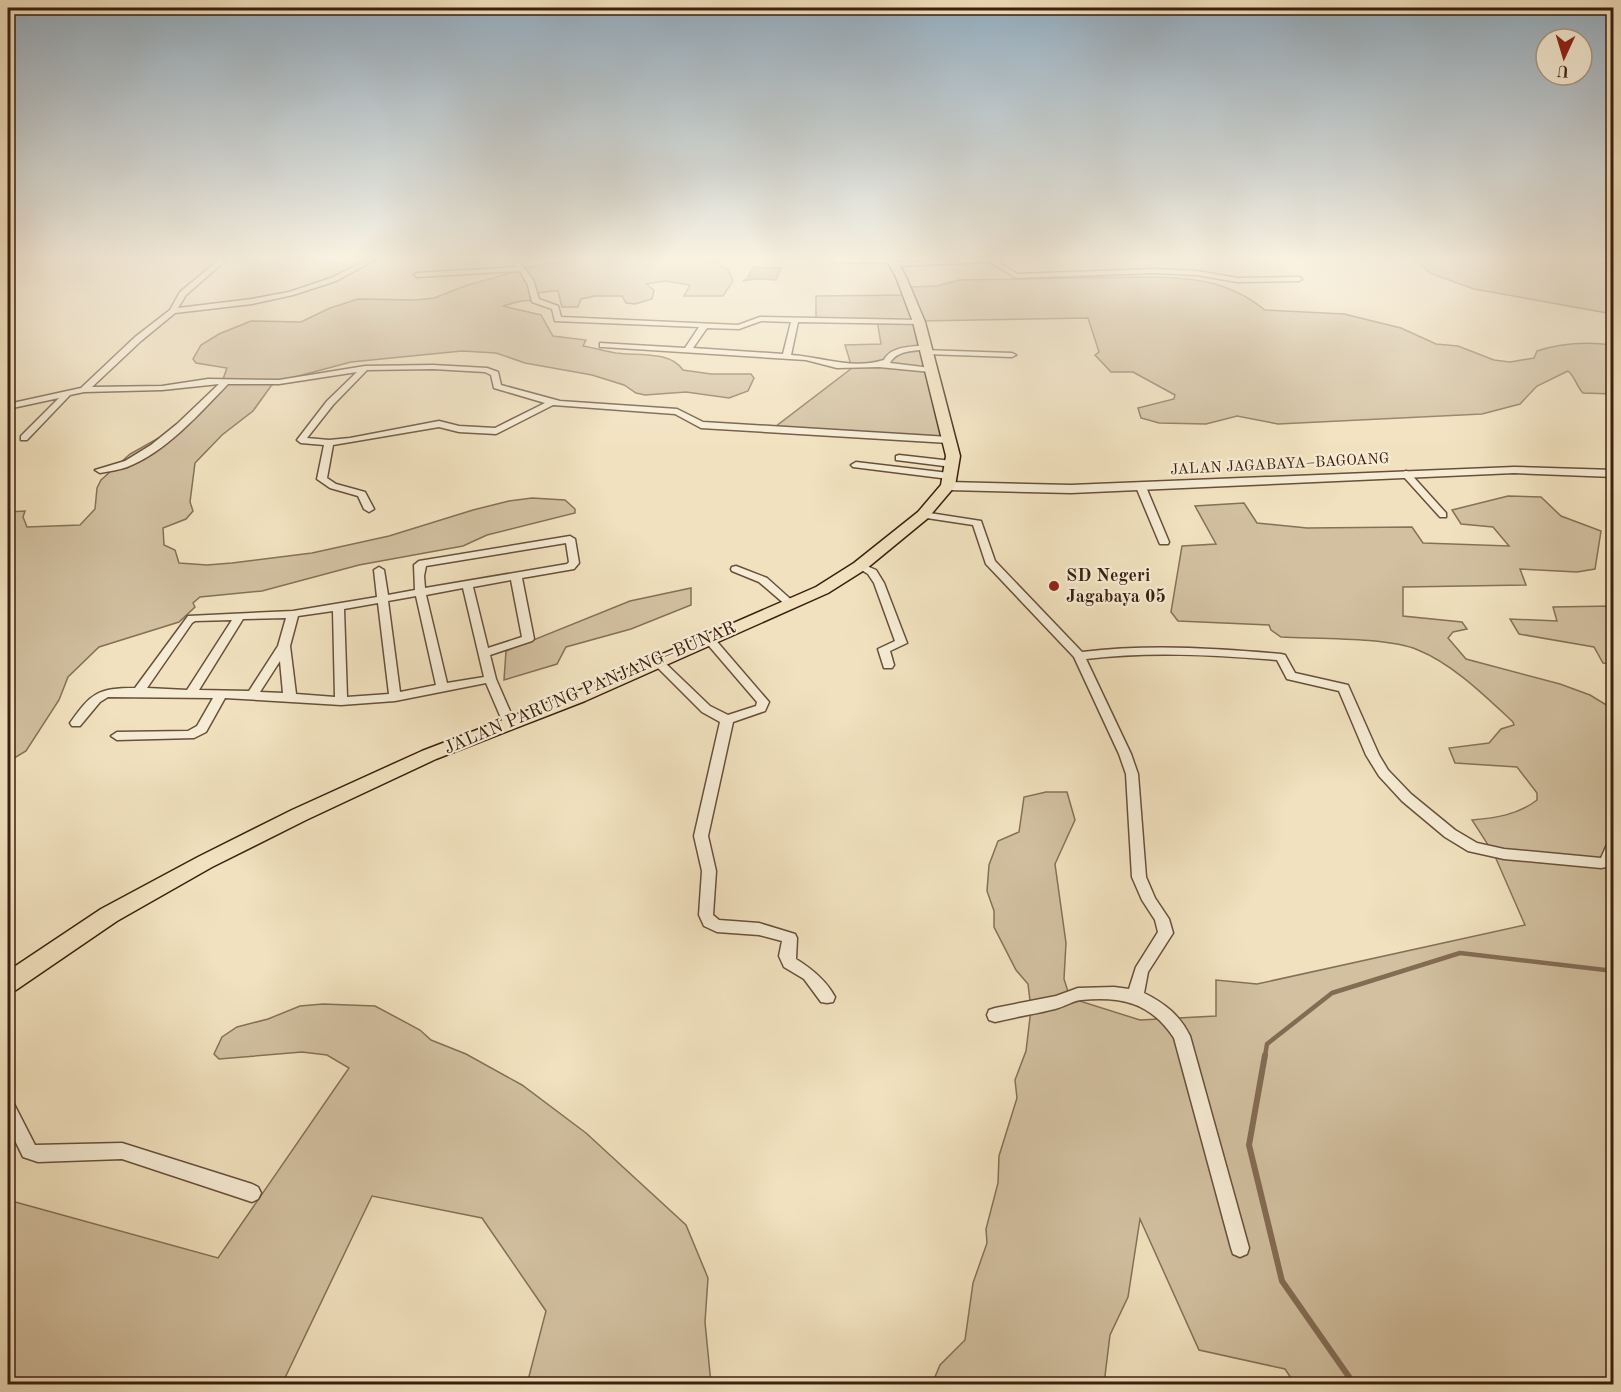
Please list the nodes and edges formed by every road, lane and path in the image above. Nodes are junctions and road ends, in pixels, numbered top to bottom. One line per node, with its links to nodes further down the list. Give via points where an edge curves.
1 (157, 324): 16 (street)
2 (661, 324): 6 (street)
3 (747, 324): 6 (street)
4 (794, 324): 11 (street)
5 (920, 324): 8 (main road)
6 (704, 326): 9 (street)
7 (603, 345): 9 (street)
8 (926, 349): 10 (street); 12 (street, via 900,351); 14 (main road)
9 (688, 350): 11 (street)
10 (1012, 355)
11 (786, 357): 12 (street, via 837,366)
12 (881, 364): 14 (street)
13 (365, 368): 15 (street, via 279,382); 18 (street, via 487,370 495,374 497,386); 22 (street, via 301,440)
14 (931, 370): 21 (main road)
15 (226, 381): 16 (street); 25 (street, via 168,435 128,463)
16 (84, 390): 17 (street)
17 (68, 393): 19 (street); 20 (street)
18 (551, 403): 21 (street, via 677,412 709,426); 22 (street, via 496,431 439,424)
19 (8, 406)
20 (24, 438)
21 (949, 440): 28 (main road, via 953,456)
22 (329, 443): 30 (street, via 322,479 362,494)
23 (899, 458): 28 (street)
24 (856, 465): 28 (street)
25 (100, 470)
26 (1406, 474): 27 (street, JALAN JAGABAYA–BAGOANG, via 1534,470); 29 (street, JALAN JAGABAYA–BAGOANG); 31 (street)
27 (1614, 474)
28 (950, 475): 29 (street, JALAN JAGABAYA–BAGOANG, via 1018,489); 32 (main road, JALAN PARUNG PANJANG–BUNAR)
29 (1141, 487): 33 (street)
30 (369, 509)
31 (1443, 514)
32 (923, 515): 34 (main road, JALAN PARUNG PANJANG–BUNAR); 48 (street, via 977,523 990,562)
33 (1164, 542)
34 (860, 566): 41 (main road, JALAN PARUNG PANJANG–BUNAR); 50 (street, via 872,572 879,583 901,643 884,650)
35 (736, 569): 41 (street, via 763,580)
36 (379, 570): 40 (street)
37 (516, 576): 38 (street); 39 (street, via 573,565 570,539 423,563 418,568); 47 (street, via 528,639)
38 (467, 584): 39 (street); 47 (street)
39 (422, 592): 40 (street); 52 (street)
40 (382, 599): 42 (street); 57 (street)
41 (791, 604): 45 (main road, JALAN PARUNG PANJANG–BUNAR)
42 (338, 607): 43 (street); 59 (street)
43 (293, 614): 44 (street); 46 (street)
44 (240, 616): 53 (street, via 198,617 188,621); 54 (street)
45 (709, 639): 49 (main road, JALAN PARUNG PANJANG–BUNAR); 60 (street, via 763,702 761,708)
46 (284, 646): 56 (street); 58 (street)
47 (484, 653): 51 (street)
48 (1078, 656): 64 (street, via 1129,650 1281,657 1291,676 1344,688 1378,766 1455,839 1495,852 1601,863 1606,862); 66 (street, via 1132,774 1138,877 1166,933 1141,971)
49 (658, 662): 60 (street, via 706,709); 62 (main road, JALAN PARUNG PANJANG–BUNAR)
50 (888, 665)
51 (490, 679): 52 (street); 62 (street)
52 (443, 689): 57 (street)
53 (138, 692): 54 (street); 61 (street, via 106,692 97,696)
54 (191, 693): 55 (street)
55 (221, 694): 56 (street); 63 (street, via 202,729 190,735)
56 (252, 695): 58 (street)
57 (395, 697): 59 (street)
58 (290, 698): 59 (street)
59 (341, 701)
60 (727, 720): 67 (street, via 701,836 710,871 706,915 717,926 759,929 790,938 789,963 809,975)
61 (75, 723)
62 (510, 725): 65 (main road, JALAN PARUNG PANJANG–BUNAR, via 429,755 243,843 109,915)
63 (117, 736)
64 (1614, 844)
65 (8, 983)
66 (1135, 996): 68 (street, via 1078,994); 71 (street, via 1170,1018 1182,1036)
67 (827, 997)
68 (995, 1016)
69 (8, 1109): 70 (street, via 29,1151 122,1151)
70 (252, 1193)
71 (1240, 1248)

